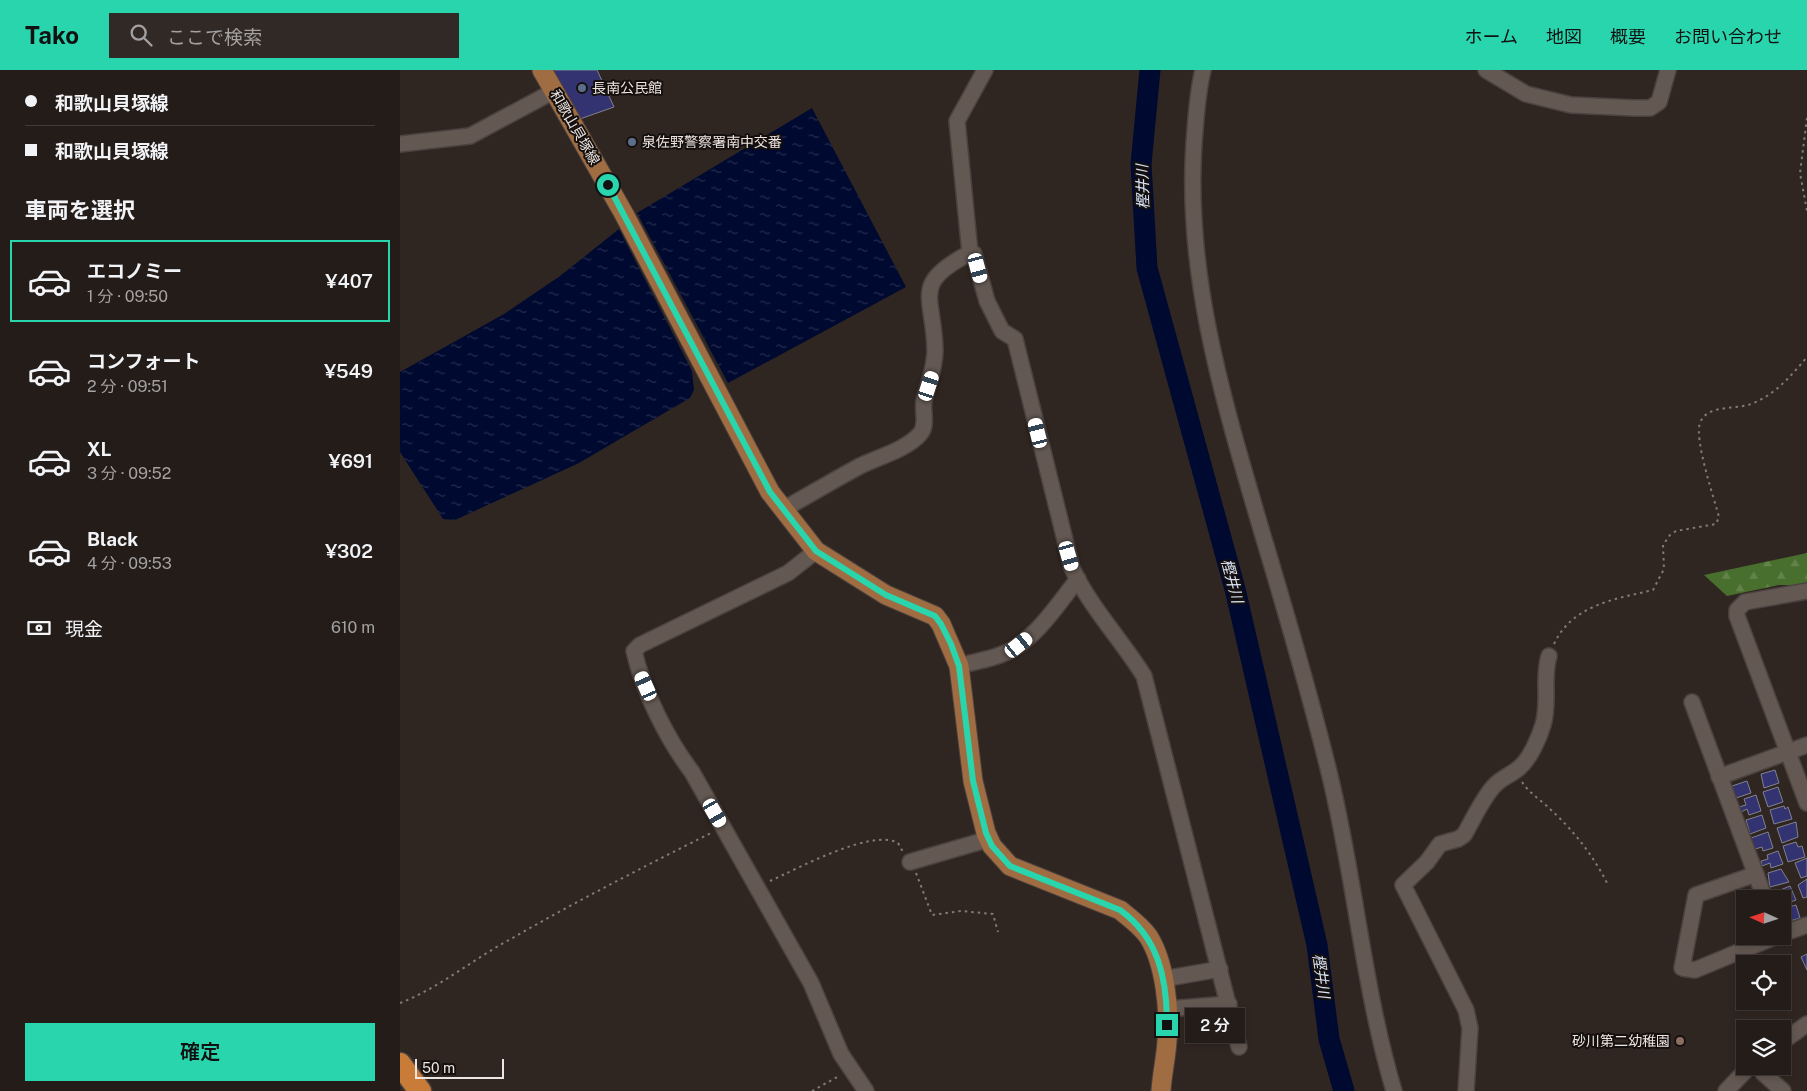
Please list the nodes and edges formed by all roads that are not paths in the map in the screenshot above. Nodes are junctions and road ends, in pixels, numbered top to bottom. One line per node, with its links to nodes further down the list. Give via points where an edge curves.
1 (542, 70): 6 (main road, 和歌山貝塚線)
2 (985, 70): 8 (street, via 957,121)
3 (1203, 70): 41 (street, via 1195,126 1193,212 1196,260 1206,318 1222,396 1338,806 1378,1034)
4 (1486, 70): 5 (street, via 1526,94 1571,105 1650,108 1659,102)
5 (1668, 70)
6 (554, 91): 7 (street, via 470,136); 9 (main road, 和歌山貝塚線, via 624,214 770,492)
7 (400, 144)
8 (970, 253): 9 (street, via 945,266 931,285 928,298 934,371 924,402 921,434); 11 (street, via 974,254 987,301 1002,331 1014,339 1066,545)
9 (784, 510): 10 (main road, 和歌山貝塚線)
10 (816, 551): 15 (main road, 和歌山貝塚線, via 886,595 935,616); 39 (street, via 788,572 640,645 634,651 675,750 692,772 812,983 842,1054)
11 (1078, 579): 15 (street, via 1034,632 1019,645 1002,655); 28 (street, via 1144,676)
12 (1804, 591): 13 (street); 18 (street, via 1745,602 1736,610)
13 (1807, 606)
14 (1549, 656): 42 (street, via 1545,668 1547,701 1544,723 1520,767 1492,788 1464,835 1440,844 1403,885 1466,1010 1470,1028)
15 (959, 666): 21 (main road, 和歌山貝塚線, via 973,781)
16 (1692, 702): 19 (street)
17 (1807, 745): 18 (street)
18 (1788, 753): 19 (street); 20 (street)
19 (1720, 777): 23 (street)
20 (1807, 803)
21 (988, 839): 22 (street); 29 (main road, 和歌山貝塚線, via 1001,859 1010,866 1120,910 1133,920 1148,937)
22 (910, 862)
23 (1756, 874): 24 (street); 27 (street, via 1696,895 1682,968 1695,970)
24 (1762, 890)
25 (1807, 925): 26 (street)
26 (1791, 931)
27 (1755, 945)
28 (1220, 969): 29 (street); 30 (street)
29 (1163, 979): 31 (main road, 和歌山貝塚線)
30 (1229, 1004): 31 (street); 34 (street)
31 (1167, 1009): 40 (main road, 和歌山貝塚線)
32 (1807, 1024): 33 (street)
33 (1791, 1036)
34 (1240, 1047)
35 (400, 1064): 38 (highway)
36 (1741, 1075): 43 (street)
37 (1765, 1075): 44 (street)
38 (420, 1091)
39 (866, 1091)
40 (1161, 1091)
41 (1394, 1091)
42 (1466, 1091)
43 (1726, 1091)
44 (1783, 1091)

